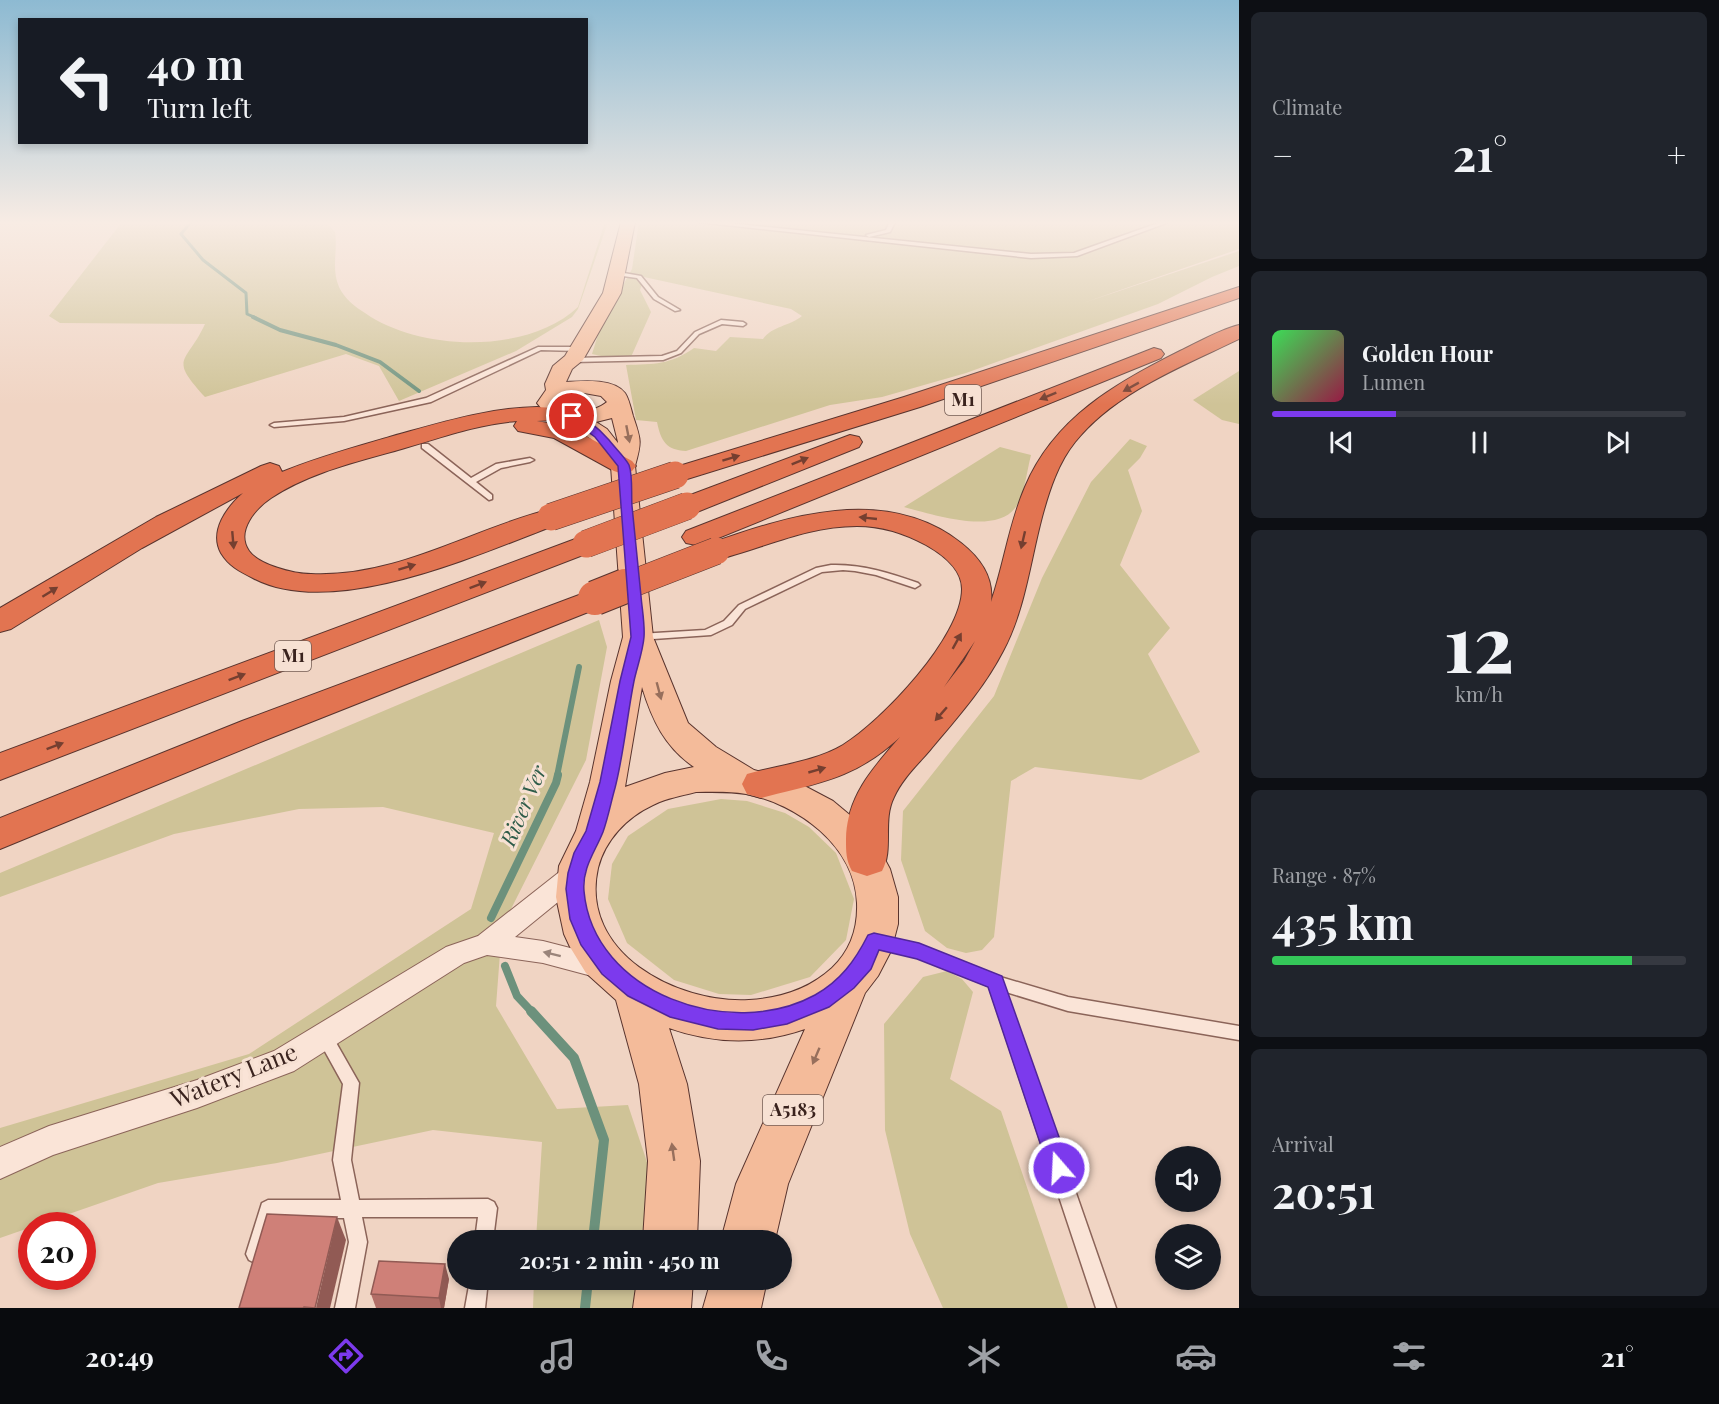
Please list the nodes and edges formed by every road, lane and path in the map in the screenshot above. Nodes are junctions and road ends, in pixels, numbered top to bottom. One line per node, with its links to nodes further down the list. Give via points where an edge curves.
1 (615, 283): 9 (main road)
2 (644, 283): 5 (lane, via 656,298)
3 (1239, 292): 19 (highway, one-way to 3, bridge, via 231,536 234,552 253,568 314,583 390,573 551,516 912,402)
4 (1239, 297): 25 (highway, M1, one-way to 4, bridge, via 843,444)
5 (677, 310)
6 (1239, 320): 20 (highway, M1, one-way to 20)
7 (743, 324): 9 (lane, via 721,322 697,333 679,352 663,358)
8 (1239, 331): 30 (highway, one-way to 30, via 1110,399 1090,414 1055,453 1038,487 1016,570 993,635 957,696 895,767 873,799 866,824)
9 (576, 355): 10 (main road, via 584,375); 12 (main road, via 563,366 555,384); 13 (lane, via 540,348 428,400 344,419)
10 (598, 388): 11 (main road, via 613,394); 12 (main road, via 578,387)
11 (618, 403): 12 (main road, via 603,414); 16 (main road, one-way to 16, via 630,442)
12 (562, 404): 16 (main road, via 599,434); 19 (highway, via 486,418 363,453 282,482); 23 (highway, one-way to 12, via 150,531 226,490 284,465 391,429)
13 (274, 425)
14 (425, 446): 16 (highway, via 482,430 540,427 570,435); 17 (lane); 19 (highway, via 301,484)
15 (530, 460): 17 (lane, via 499,466)
16 (624, 466): 24 (main road)
17 (470, 482): 18 (lane)
18 (489, 497)
19 (244, 507)
20 (706, 544): 22 (highway, bridge); 26 (highway, one-way to 20, via 830,766 867,746 939,671 969,619 976,587 963,561 938,540 909,527 868,518 802,522)
21 (915, 585): 24 (lane, via 849,566 832,567 742,608 728,623 707,633)
22 (587, 591): 27 (highway, M1); 29 (highway)
23 (0, 622)
24 (638, 637): 26 (main road, one-way to 26, via 675,729 703,756); 28 (main road)
25 (0, 767)
26 (752, 782): 28 (main road, via 696,779 661,787 627,802); 30 (main road, via 815,807 842,828)
27 (0, 817)
28 (595, 831): 31 (main road)
29 (0, 834)
30 (867, 860): 32 (main road, via 879,904)
31 (576, 873): 33 (street); 34 (main road, via 579,919 588,939)
32 (874, 941): 35 (main road, via 864,963); 36 (lane, via 919,951)
33 (487, 944): 34 (street, one-way to 33, via 543,952); 38 (street, Watery Lane, via 455,954)
34 (622, 979): 35 (main road, via 676,1011 718,1020 753,1021 787,1016 822,1001); 42 (main road, one-way to 34, via 674,1161 663,1084)
35 (847, 982): 43 (main road, A5183, one-way to 43, via 762,1184)
36 (995, 982): 37 (lane, via 1068,1004); 52 (lane)
37 (1239, 1033)
38 (325, 1037): 39 (street, Watery Lane, via 284,1061 197,1094 50,1141); 40 (lane, via 351,1083 342,1161)
39 (0, 1163)
40 (352, 1209): 41 (lane, via 488,1208); 44 (lane, via 268,1209); 48 (lane, via 358,1242)
41 (485, 1230)
42 (671, 1230)
43 (750, 1230)
44 (250, 1275)
45 (478, 1290): 49 (lane)
46 (664, 1290): 50 (main road)
47 (736, 1290): 51 (main road)
48 (345, 1308)
49 (475, 1308)
50 (662, 1308)
51 (732, 1308)
52 (1106, 1308)

